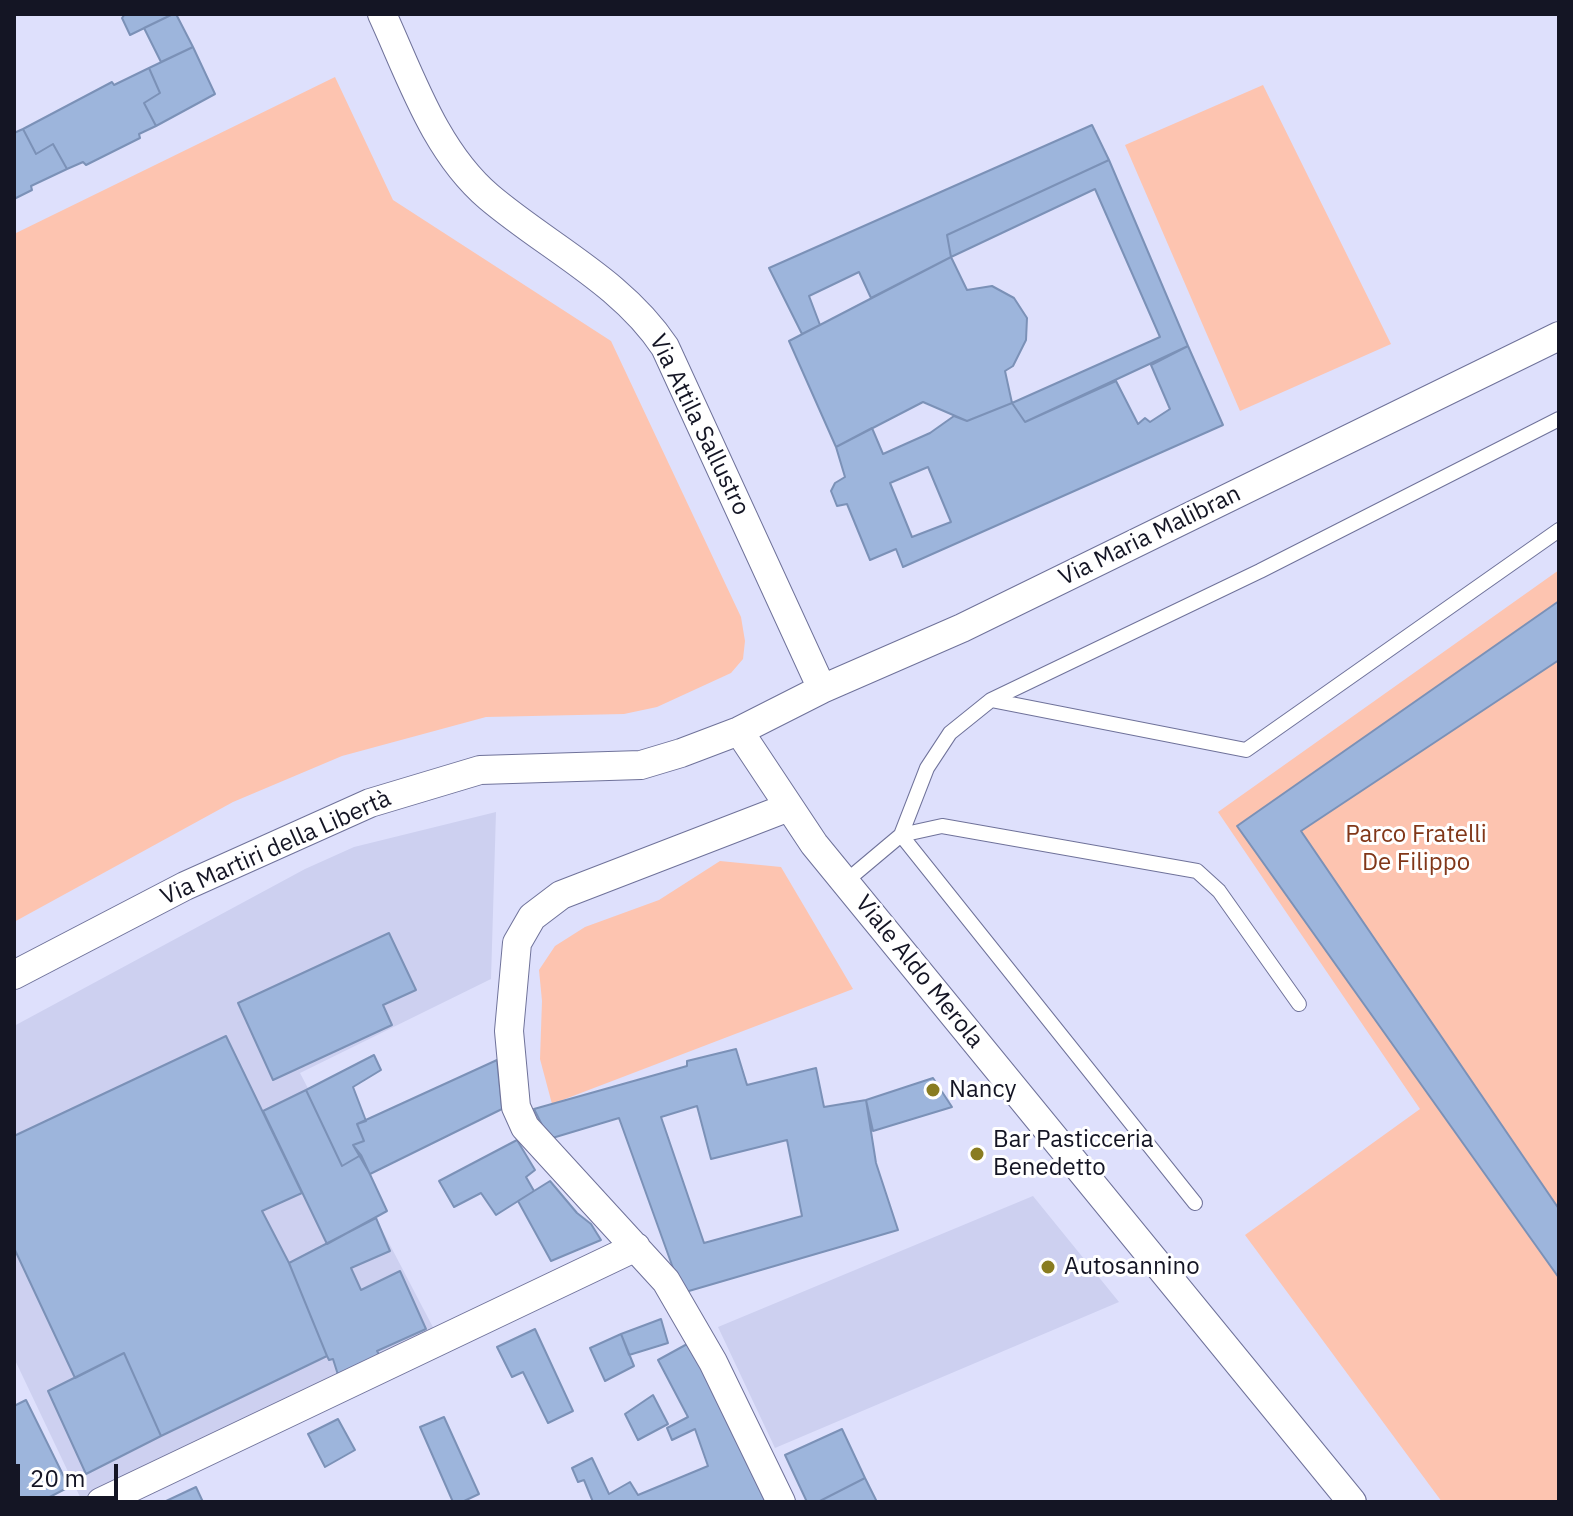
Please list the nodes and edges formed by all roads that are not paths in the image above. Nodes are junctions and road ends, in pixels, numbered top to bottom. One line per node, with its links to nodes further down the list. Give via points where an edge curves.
1 (382, 14): 5 (street, Via Attila Sallustro, via 426,111 464,170 487,196 630,304 665,347)
2 (1559, 336): 5 (street, Via Maria Malibran, via 976,621)
3 (1559, 419): 6 (lane)
4 (1559, 530): 6 (lane, via 1246,750)
5 (822, 689): 7 (street, Via Maria Malibran)
6 (991, 700): 9 (lane, via 950,733 927,768)
7 (739, 731): 8 (street, Viale Aldo Merola); 11 (street, Via Martiri della Libertà, via 641,765 480,770 370,803 185,886)
8 (789, 807): 10 (street, Viale Aldo Merola); 14 (street, via 561,895 532,917 517,943 509,1031 516,1107 525,1127)
9 (901, 835): 10 (lane); 12 (lane, via 942,826 1197,871 1219,891); 13 (lane)
10 (845, 882): 17 (street, Viale Aldo Merola)
11 (14, 975)
12 (1299, 1004)
13 (1195, 1203)
14 (636, 1247): 15 (street); 16 (street, via 666,1281 713,1362)
15 (101, 1502)
16 (781, 1502)
17 (1352, 1502)

